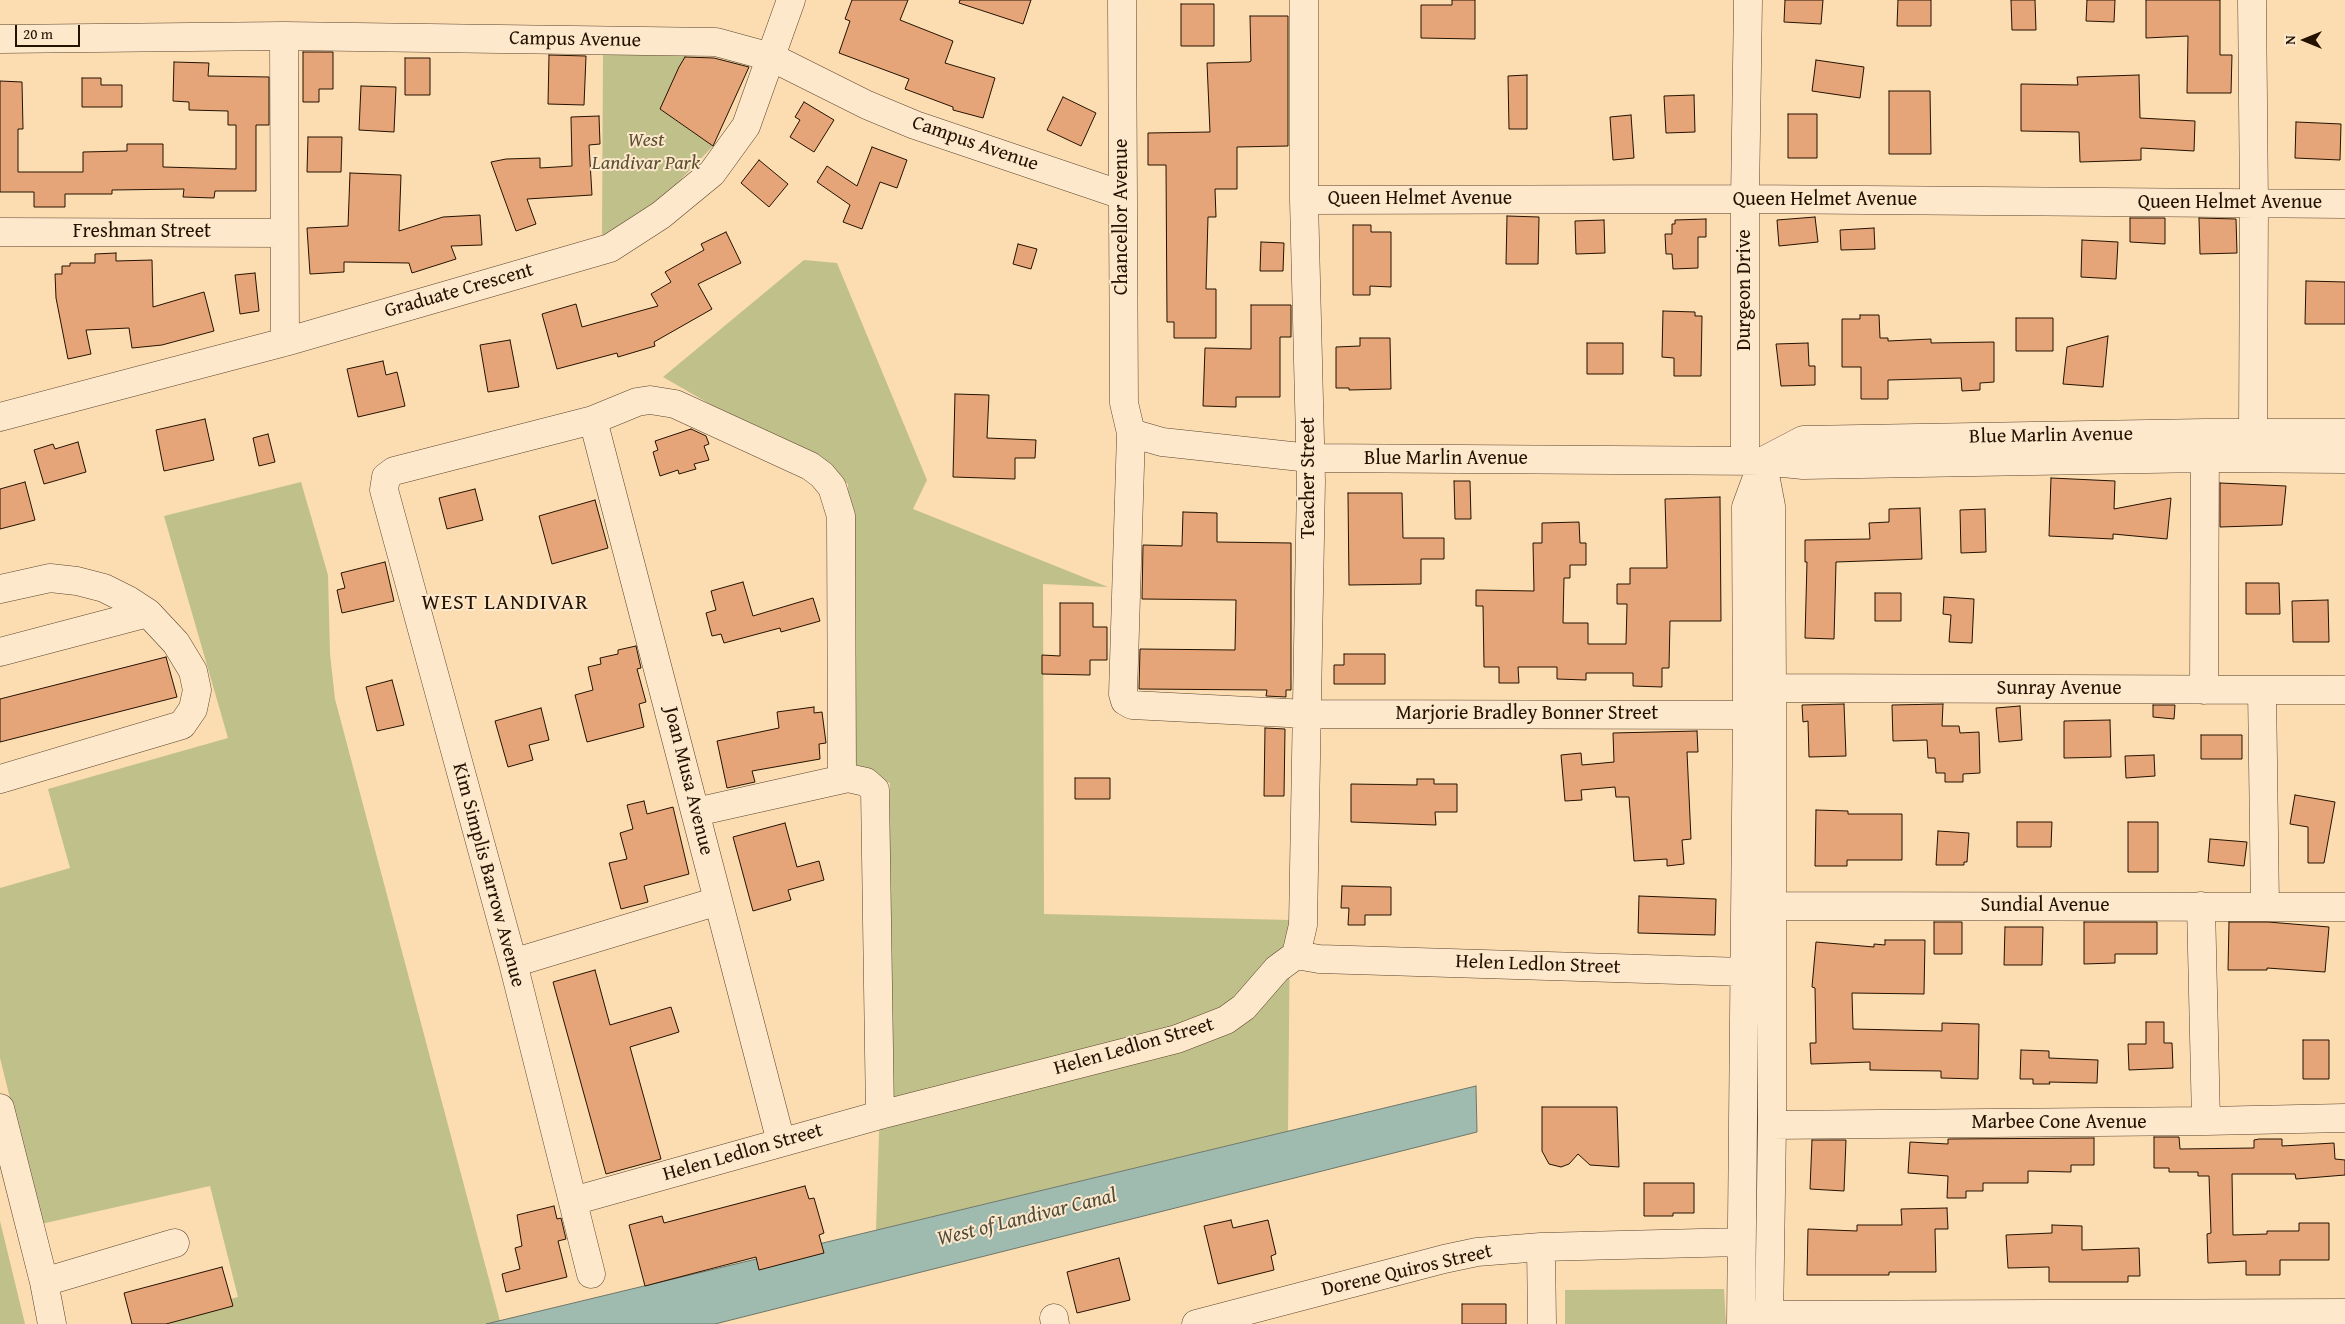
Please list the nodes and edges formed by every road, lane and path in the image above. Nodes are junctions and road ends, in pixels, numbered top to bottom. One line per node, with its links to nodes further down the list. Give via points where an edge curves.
1 (791, 0): 8 (street, Graduate Crescent)
2 (1122, 0): 9 (street, Chancellor Avenue)
3 (1304, 0): 11 (street, Teacher Street)
4 (1748, 0): 10 (street, Durgeon Drive)
5 (2252, 0): 12 (street)
6 (284, 36): 7 (street, Campus Avenue); 8 (street, Campus Avenue, via 716,42); 15 (street)
7 (0, 39)
8 (771, 56): 9 (street, Campus Avenue, via 867,105); 16 (street, Graduate Crescent, via 746,126 712,173 661,215 610,248)
9 (1122, 195): 19 (street, Chancellor Avenue, via 1124,403)
10 (1745, 199): 11 (street, Queen Helmet Avenue); 12 (street, Queen Helmet Avenue); 25 (street, Durgeon Drive)
11 (1304, 200): 23 (street, Teacher Street)
12 (2254, 203): 13 (street, Queen Helmet Avenue); 20 (street)
13 (2345, 204)
14 (0, 232): 15 (street, Freshman Street)
15 (284, 233): 16 (street)
16 (285, 342): 17 (street, Graduate Crescent)
17 (0, 418)
18 (593, 420): 37 (street, via 637,402 650,400 675,404 810,466 832,487 841,516); 38 (street, Joan Musa Avenue); 46 (street, Kim Simplis Barrow Avenue, via 394,471 386,477 384,490)
19 (1131, 433): 23 (street, Blue Marlin Avenue, via 1162,442); 34 (street, Chancellor Avenue, via 1125,701 1132,705)
20 (2253, 433): 21 (street, Blue Marlin Avenue); 22 (street, Blue Marlin Avenue)
21 (2345, 433)
22 (2205, 446): 24 (street, Blue Marlin Avenue); 25 (street, Blue Marlin Avenue, via 1803,440); 31 (street)
23 (1310, 458): 25 (street, Blue Marlin Avenue); 34 (street, Teacher Street)
24 (2345, 459)
25 (1754, 461): 26 (street, Durgeon Drive)
26 (1758, 507): 30 (street); 35 (street)
27 (0, 588): 28 (street, via 50,578 78,581 104,588)
28 (148, 613): 29 (street); 36 (street, via 176,644 196,680 196,700 189,718 182,725)
29 (0, 652)
30 (1772, 688): 31 (street, Sunray Avenue); 41 (street)
31 (2204, 690): 32 (street, Sunray Avenue)
32 (2262, 690): 33 (street, Sunray Avenue); 43 (street)
33 (2345, 690)
34 (1307, 714): 35 (street, Marjorie Bradley Bonner Street); 45 (street, Teacher Street, via 1304,924)
35 (1747, 715): 40 (street)
36 (0, 779)
37 (842, 779): 38 (street); 49 (street, via 860,779 874,790)
38 (696, 812): 39 (street, Joan Musa Avenue)
39 (718, 901): 46 (street); 53 (street, Joan Musa Avenue)
40 (1745, 906): 41 (street, Sundial Avenue); 47 (street)
41 (1772, 906): 42 (street, Sundial Avenue); 52 (street)
42 (2201, 906): 43 (street, Sundial Avenue); 51 (street)
43 (2266, 906): 44 (street, Sundial Avenue)
44 (2345, 907)
45 (1296, 955): 47 (street, Helen Ledlon Street, via 1319,959); 49 (street, Helen Ledlon Street, via 1277,969 1244,1007 1226,1020 1203,1030)
46 (512, 963): 54 (street, Kim Simplis Barrow Avenue)
47 (1744, 972): 55 (street)
48 (0, 1108): 59 (street)
49 (880, 1115): 53 (street, Helen Ledlon Street)
50 (2345, 1118): 51 (street, Marbee Cone Avenue)
51 (2206, 1121): 52 (street, Marbee Cone Avenue)
52 (1772, 1125): 62 (street)
53 (781, 1142): 54 (street, Helen Ledlon Street)
54 (573, 1201): 58 (street, Kim Simplis Barrow Avenue)
55 (1741, 1242): 57 (street, Dorene Quiros Street); 61 (street)
56 (176, 1244): 59 (street)
57 (1542, 1247): 64 (street, Dorene Quiros Street, via 1444,1258); 65 (street)
58 (591, 1274)
59 (44, 1282): 63 (street)
60 (2345, 1313): 62 (street)
61 (1741, 1320): 62 (street)
62 (1769, 1320)
63 (52, 1324)
64 (1196, 1324)
65 (1542, 1324)

